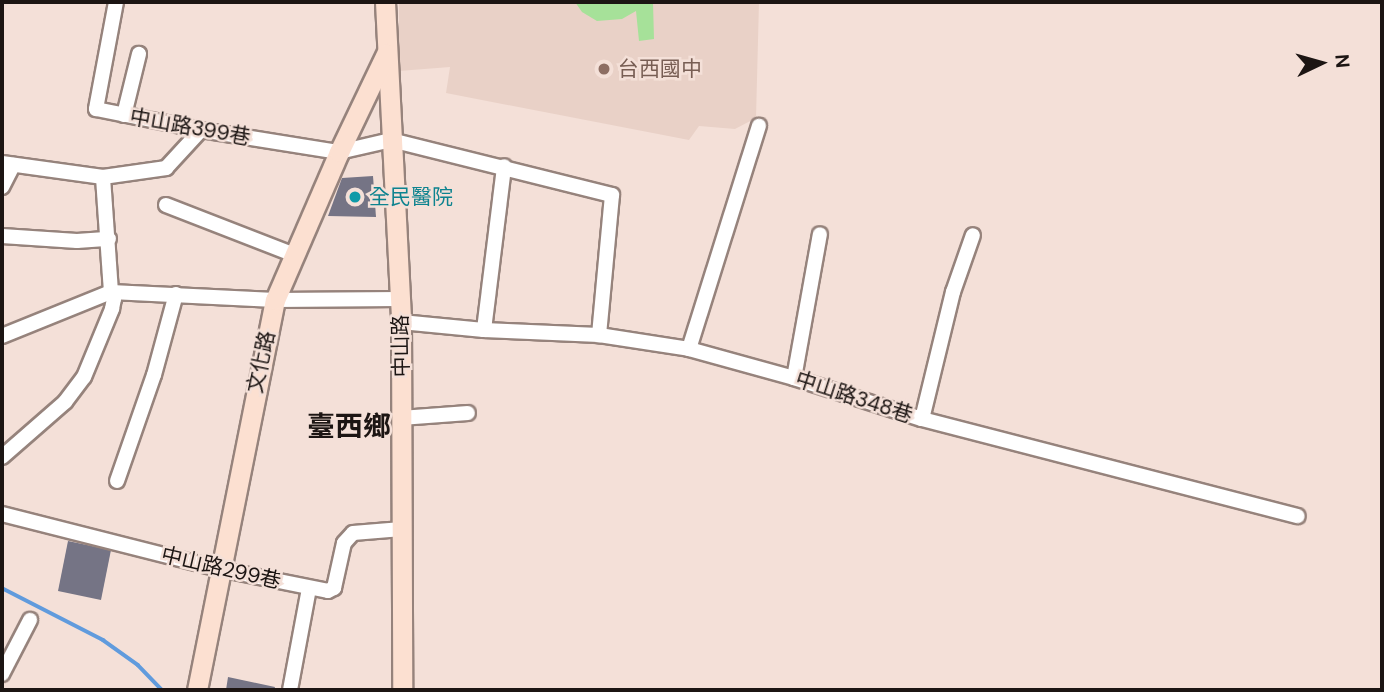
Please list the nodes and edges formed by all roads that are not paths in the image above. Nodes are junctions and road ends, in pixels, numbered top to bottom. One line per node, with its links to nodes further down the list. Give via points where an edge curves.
1 (116, 2): 5 (street, 中山路399巷, via 96,110)
2 (385, 2): 3 (main road, 中山路)
3 (386, 53): 8 (main road, 中山路); 9 (main road, 文化路)
4 (139, 54): 5 (street)
5 (124, 115): 7 (street, 中山路399巷)
6 (760, 125): 28 (street)
7 (201, 130): 9 (street, 中山路399巷); 12 (street, via 166,168)
8 (391, 140): 9 (street, 中山路399巷); 11 (street); 22 (main road, 中山路)
9 (339, 152): 19 (main road, 文化路)
10 (8, 164): 12 (street); 13 (street)
11 (504, 166): 25 (street); 26 (street, via 612,195)
12 (103, 177): 18 (street)
13 (2, 187)
14 (166, 205): 19 (street)
15 (821, 234): 29 (street)
16 (972, 235): 32 (street)
17 (2, 236): 18 (street)
18 (109, 239): 20 (street)
19 (295, 255): 23 (main road, 文化路)
20 (111, 292): 21 (street); 27 (street); 33 (street, via 112,309 84,377 65,402)
21 (176, 294): 23 (street); 34 (street)
22 (400, 299): 23 (street); 24 (main road, 中山路)
23 (275, 300): 38 (main road, 文化路)
24 (401, 322): 25 (street, 中山路348巷); 31 (main road, 中山路)
25 (484, 330): 26 (street, 中山路348巷)
26 (599, 335): 28 (street, 中山路348巷)
27 (2, 336)
28 (690, 349): 29 (street, 中山路348巷)
29 (794, 377): 32 (street, 中山路348巷)
30 (468, 412): 31 (street)
31 (401, 418): 37 (main road, 中山路)
32 (922, 419): 36 (street, 中山路348巷)
33 (2, 457)
34 (117, 481)
35 (2, 514): 38 (street, 中山路299巷)
36 (1298, 516)
37 (402, 529): 39 (street, 中山路299巷, via 353,533 344,543 334,588); 44 (main road, 中山路)
38 (219, 569): 39 (street, 中山路299巷); 42 (main road, 文化路)
39 (309, 588): 43 (street)
40 (30, 620): 41 (street)
41 (2, 674)
42 (197, 690)
43 (290, 690)
44 (402, 690)

